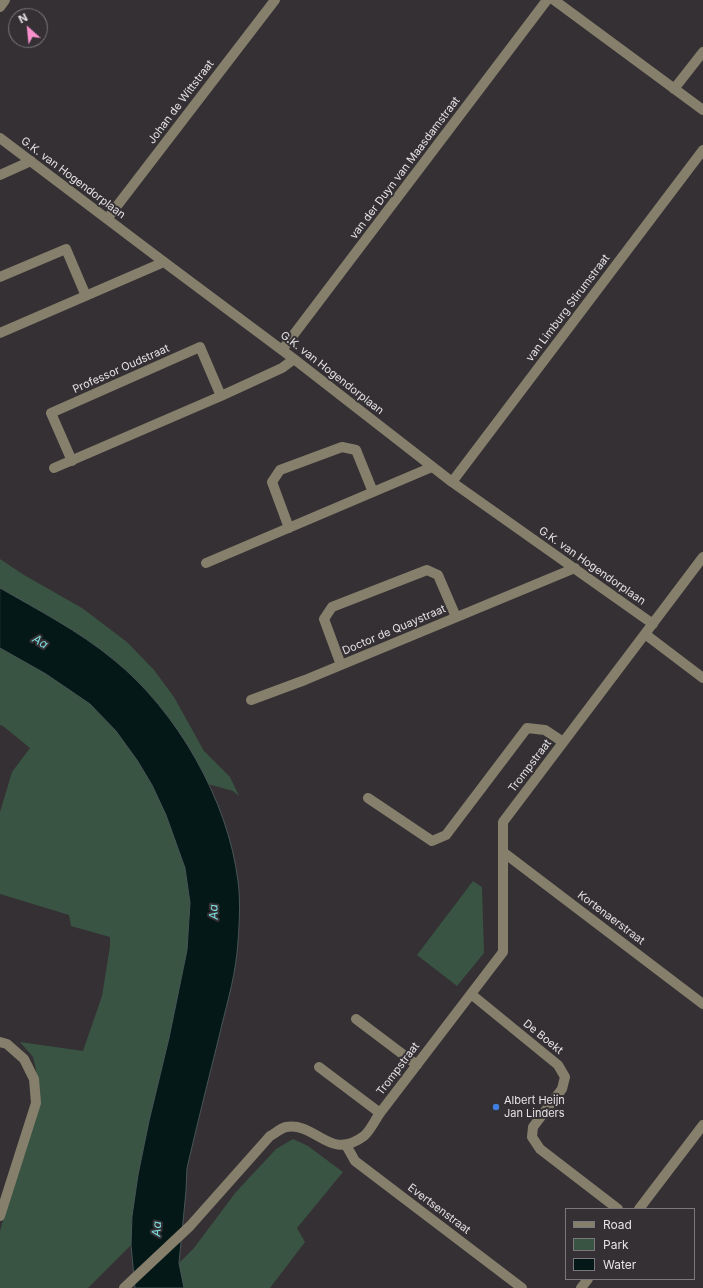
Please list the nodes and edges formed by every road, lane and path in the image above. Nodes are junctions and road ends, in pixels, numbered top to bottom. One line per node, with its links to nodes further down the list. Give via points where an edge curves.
1 (5, 0): 5 (street)
2 (275, 0): 13 (street, Johan de Wittstraat)
3 (547, 0): 18 (street, van der Duyn van Maasdamstraat)
4 (554, 0): 7 (street)
5 (0, 7)
6 (703, 52): 7 (street)
7 (674, 89): 8 (street)
8 (703, 110)
9 (0, 138): 11 (street, G.K. van Hogendorplaan)
10 (703, 150): 24 (street, van Limburg Stirumstraat)
11 (31, 161): 12 (street); 13 (street, G.K. van Hogendorplaan)
12 (0, 175)
13 (107, 219): 14 (street, G.K. van Hogendorplaan)
14 (164, 262): 16 (street); 18 (street, G.K. van Hogendorplaan)
15 (0, 277): 16 (street, via 66,249)
16 (86, 296): 17 (street)
17 (0, 333)
18 (282, 350): 19 (street, G.K. van Hogendorplaan)
19 (294, 358): 20 (street, via 282,368); 22 (street, G.K. van Hogendorplaan)
20 (221, 396): 21 (street); 21 (street, Professor Oudstraat, via 200,347 51,412)
21 (72, 460): 23 (street)
22 (432, 467): 24 (street, G.K. van Hogendorplaan); 25 (street)
23 (54, 468)
24 (452, 482): 29 (street, G.K. van Hogendorplaan)
25 (373, 492): 26 (street); 26 (street, via 356,450 342,447 280,470 272,482)
26 (289, 528): 28 (street)
27 (703, 557): 31 (street, Trompstraat)
28 (206, 563)
29 (575, 568): 30 (street, Doctor de Quaystraat); 31 (street, G.K. van Hogendorplaan)
30 (456, 617): 33 (street, Doctor de Quaystraat); 33 (street, Doctor de Quaystraat, via 438,575 427,570 332,608 324,619)
31 (653, 624): 32 (street, Trompstraat)
32 (645, 634): 34 (street); 36 (street, Trompstraat)
33 (341, 665): 35 (street, Doctor de Quaystraat)
34 (703, 678)
35 (251, 700)
36 (563, 742): 37 (street, Trompstraat, via 545,730 527,728 446,835 432,841); 38 (street, Trompstraat, via 503,822)
37 (368, 798)
38 (504, 852): 39 (street, Trompstraat, via 503,952); 40 (street, Kortenaerstraat)
39 (471, 994): 43 (street, Trompstraat); 48 (street, De Boekt, via 558,1065 565,1077 562,1088 533,1127 532,1137 540,1149)
40 (703, 1004)
41 (356, 1019): 43 (street)
42 (0, 1042): 50 (street, via 7,1044 24,1059 34,1079 36,1104)
43 (417, 1065): 45 (street, Trompstraat)
44 (319, 1067): 45 (street)
45 (380, 1113): 47 (street, Trompstraat, via 365,1136)
46 (703, 1125): 49 (street)
47 (346, 1145): 52 (street, via 329,1143 304,1128 286,1127 270,1136 190,1226); 53 (street, Evertsenstraat, via 355,1161)
48 (617, 1208)
49 (640, 1208)
50 (0, 1216)
51 (587, 1280): 54 (street)
52 (124, 1288)
53 (522, 1288)
54 (581, 1288)

